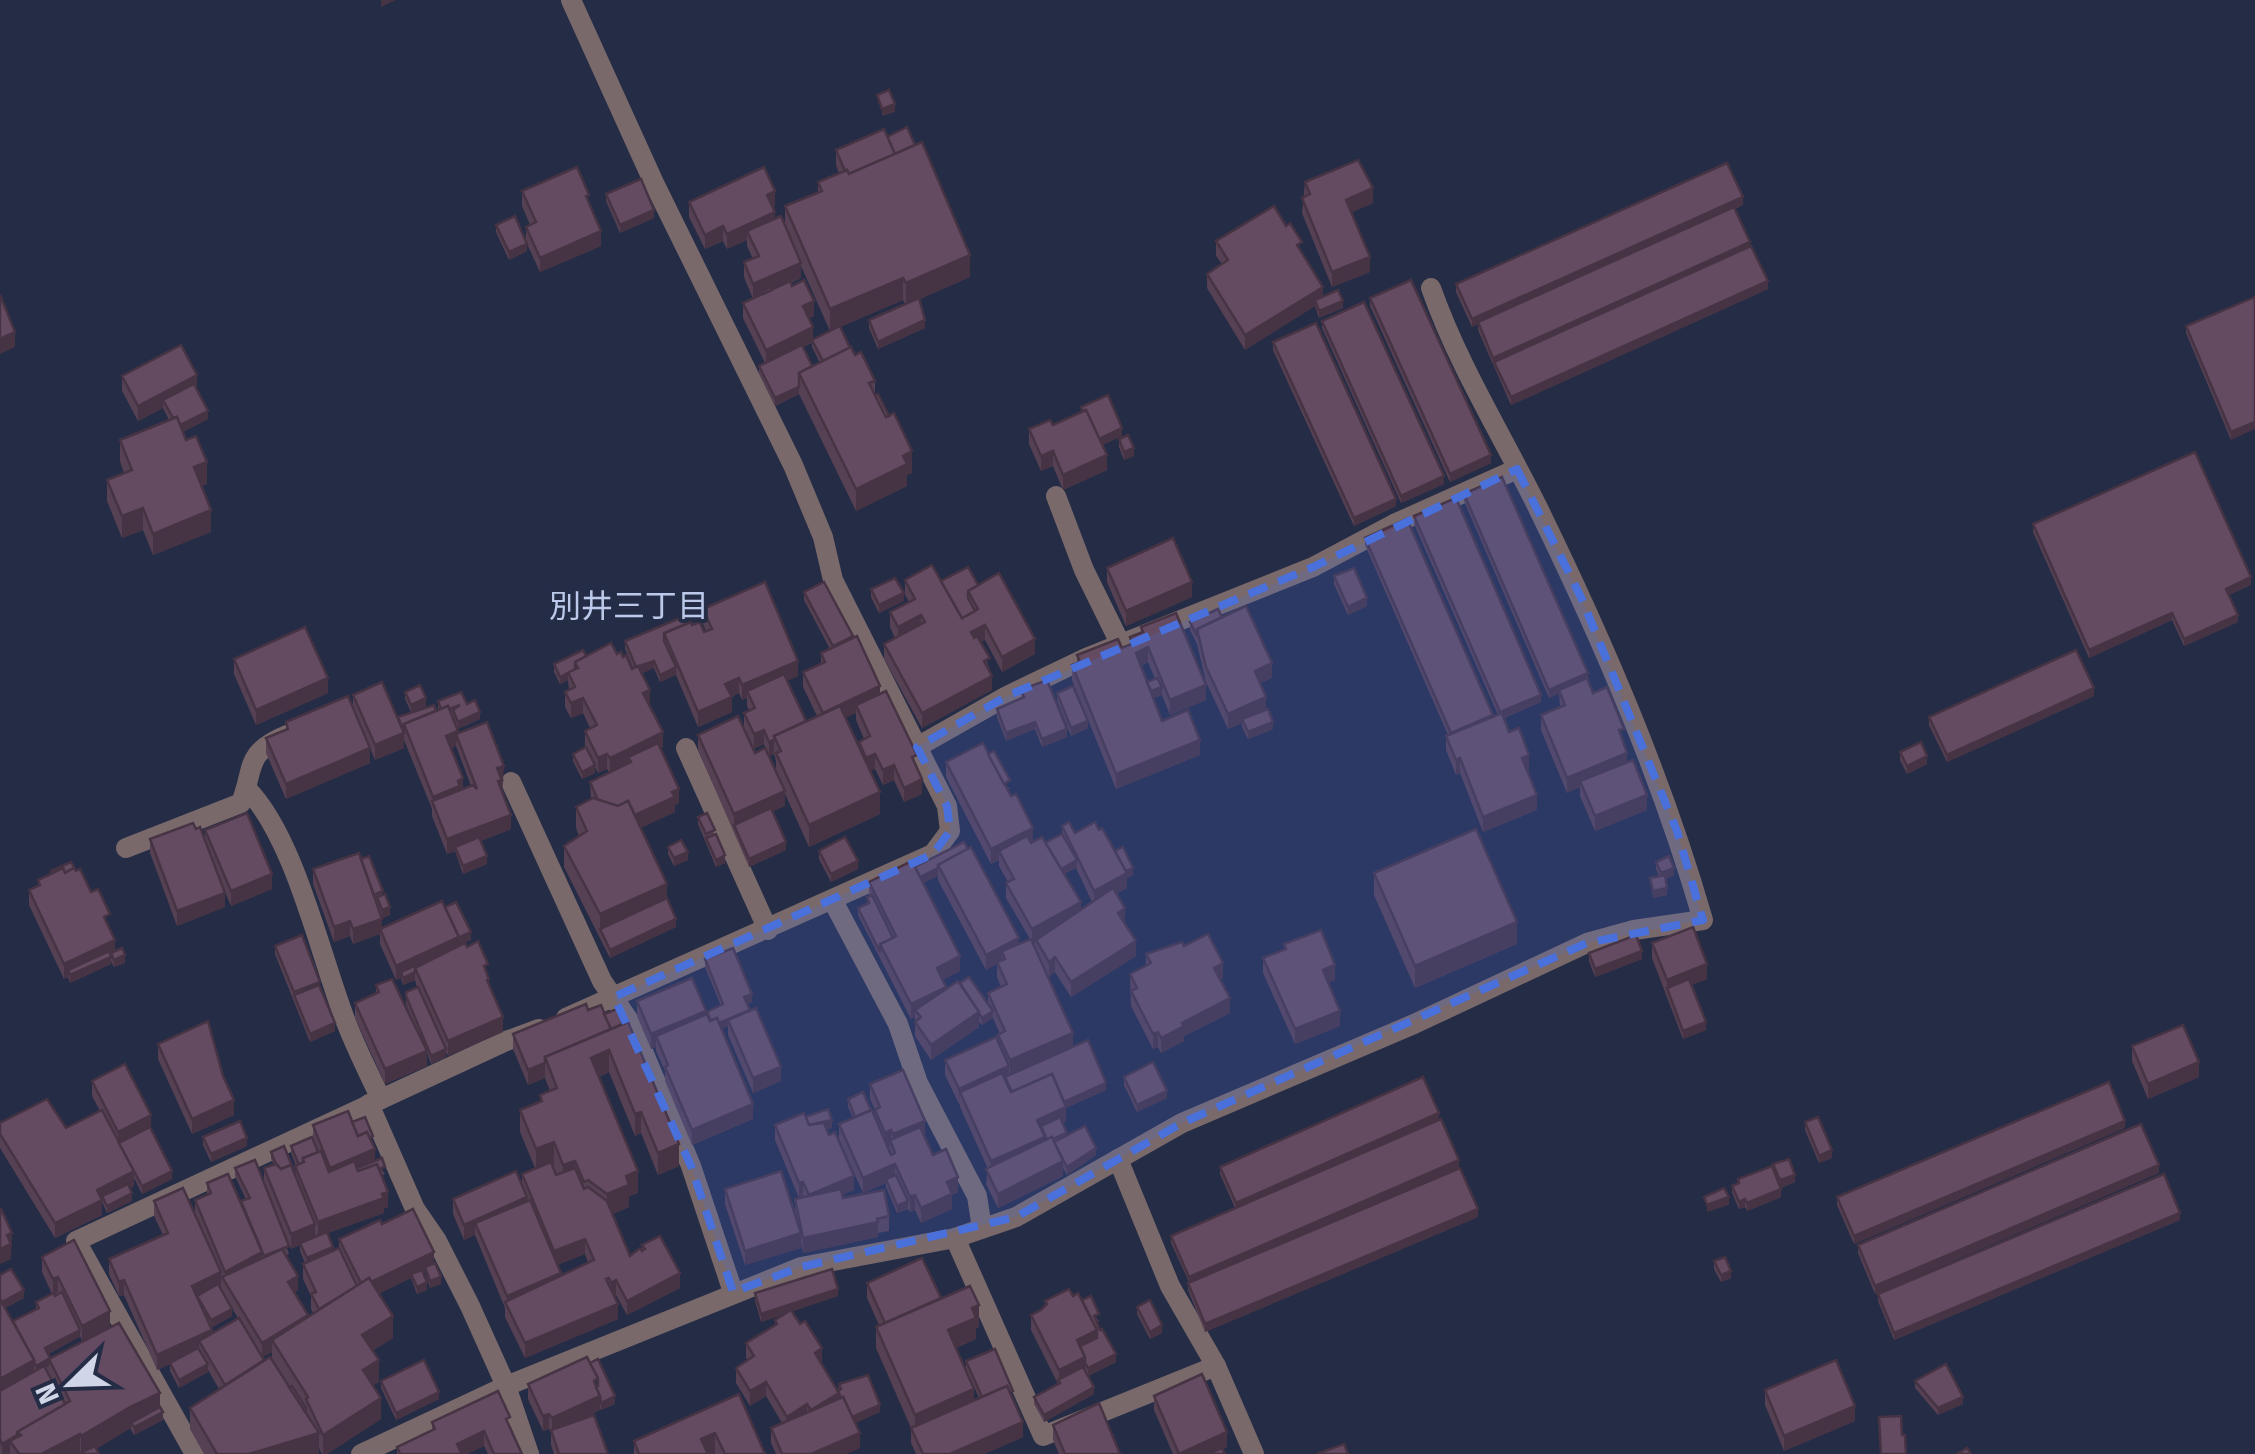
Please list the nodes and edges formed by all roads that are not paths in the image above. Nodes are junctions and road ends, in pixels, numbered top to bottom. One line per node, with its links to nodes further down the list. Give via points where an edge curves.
1 (571, 0): 7 (street, via 794,465 833,580)
2 (1431, 288): 3 (street)
3 (1518, 469): 5 (street, via 1313,567); 16 (street, via 1581,597 1677,830 1702,920 1587,943 1182,1123)
4 (1056, 496): 5 (street)
5 (1120, 643): 7 (street)
6 (302, 728): 10 (street, via 268,743 249,766)
7 (917, 747): 12 (street, via 947,806 950,831 933,854)
8 (686, 748): 13 (street)
9 (511, 782): 14 (street)
10 (247, 789): 11 (street, via 241,803); 15 (street, via 265,808 300,890)
11 (126, 848)
12 (833, 901): 13 (street); 17 (street, via 898,1024 918,1084 976,1196)
13 (768, 930): 14 (street)
14 (614, 997): 15 (street); 19 (street, via 684,1150)
15 (375, 1102): 21 (street, via 414,1210 437,1241); 22 (street, via 76,1241)
16 (1118, 1160): 17 (street, via 1016,1217); 20 (street, via 1170,1286)
17 (982, 1228): 18 (street)
18 (954, 1238): 19 (street, via 836,1258); 20 (street, via 1043,1436)
19 (733, 1292): 21 (street)
20 (1216, 1366): 25 (street)
21 (506, 1386): 23 (street); 24 (street)
22 (195, 1454)
23 (361, 1454)
24 (529, 1454)
25 (1254, 1454)

